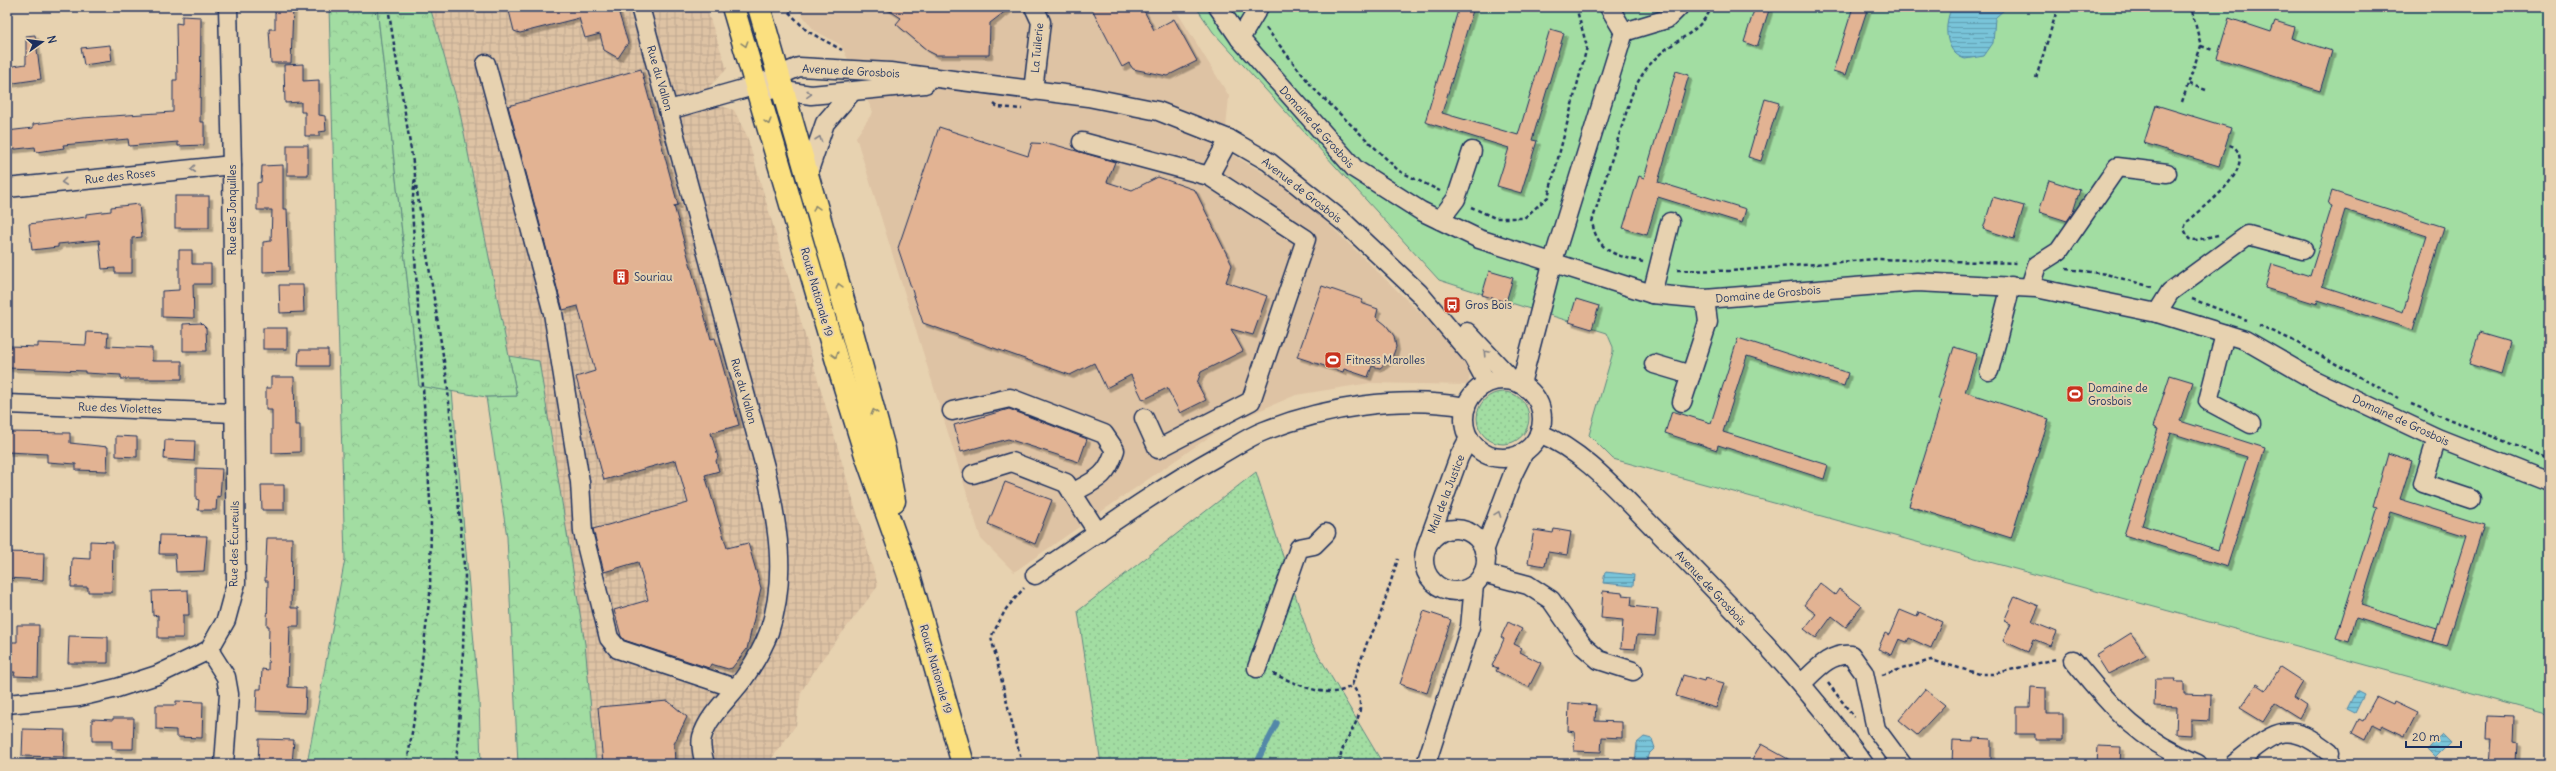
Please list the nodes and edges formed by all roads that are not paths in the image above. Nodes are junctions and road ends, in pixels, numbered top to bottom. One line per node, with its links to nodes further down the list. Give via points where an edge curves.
1 (228, 7): 24 (street, Rue des Jonquilles)
2 (640, 7): 20 (street, Rue du Vallon)
3 (733, 7): 17 (main road, Route Nationale 19, one-way to 17)
4 (759, 7): 12 (main road, Route Nationale 19)
5 (1034, 7): 18 (street, La Tuilerie, via 1041,22)
6 (1218, 7): 11 (street, Domaine de Grosbois)
7 (1609, 7): 10 (street)
8 (1679, 7): 10 (street, via 1667,19)
9 (1258, 11): 11 (street)
10 (1624, 32): 32 (street)
11 (1240, 40): 29 (street, Domaine de Grosbois, via 1355,170)
12 (772, 52): 14 (street); 16 (main road, Route Nationale 19)
13 (486, 64): 72 (street, via 553,313 580,482 583,532 609,638 618,649)
14 (799, 67): 15 (street, Avenue de Grosbois, via 890,72); 16 (street, Avenue de Grosbois)
15 (955, 82): 18 (street, Avenue de Grosbois); 19 (street, Avenue de Grosbois)
16 (781, 84): 17 (street, Avenue de Grosbois); 19 (street, Avenue de Grosbois, one-way to 19, via 811,95); 26 (main road, Route Nationale 19)
17 (757, 85): 20 (street, Avenue de Grosbois); 64 (main road, Route Nationale 19, one-way to 64, via 839,368 866,455)
18 (1033, 90): 21 (street, Avenue de Grosbois, via 1132,104 1158,111)
19 (851, 93): 26 (street, one-way to 19, via 825,123)
20 (669, 110): 72 (street, Rue du Vallon, via 699,230 765,467 778,525 780,574 768,632 746,675)
21 (1229, 139): 27 (street); 35 (street, Avenue de Grosbois, via 1269,162 1345,223)
22 (1082, 142): 27 (street)
23 (1472, 150): 29 (street, via 1456,199)
24 (232, 165): 28 (street, Rue des Roses, one-way to 28); 49 (street, Rue des Jonquilles)
25 (2167, 173): 34 (street, via 2117,167 2059,251 2037,265)
26 (807, 176): 64 (main road, Route Nationale 19, one-way to 26, via 884,449)
27 (1209, 176): 50 (street, via 1306,240 1251,401 1158,450)
28 (7, 188)
29 (1440, 220): 32 (street, Domaine de Grosbois, via 1479,239)
30 (1670, 222): 36 (street)
31 (2303, 250): 38 (street, via 2248,235 2170,292)
32 (1552, 264): 36 (street, Domaine de Grosbois); 44 (street)
33 (2010, 286): 34 (street, Domaine de Grosbois); 37 (street, Domaine de Grosbois, via 1917,282); 41 (street)
34 (2030, 287): 38 (street, Domaine de Grosbois)
35 (1419, 293): 43 (street, Avenue de Grosbois, via 1473,357); 44 (street, Avenue de Grosbois, one-way to 35, via 1445,310)
36 (1652, 294): 37 (street, Domaine de Grosbois)
37 (1705, 299): 42 (street, via 1708,322)
38 (2157, 313): 39 (street, Domaine de Grosbois)
39 (2225, 334): 51 (street, via 2208,401); 54 (street, Domaine de Grosbois, via 2244,340 2316,381)
40 (1654, 364): 42 (street)
41 (1988, 371)
42 (1691, 375): 45 (street)
43 (1488, 383): 44 (street, via 1496,380); 47 (street, via 1478,389)
44 (1517, 383): 52 (street, via 1529,389 1540,405 1542,414)
45 (1682, 402)
46 (7, 404): 49 (street, Rue des Violettes)
47 (1466, 407): 53 (street, via 1465,423); 60 (street, via 1441,402 1406,401 1332,411 1263,431 1189,472)
48 (952, 411): 58 (street, via 1010,398 1104,434 1115,450 1110,467 1096,480)
49 (234, 413): 67 (street, Rue des Écureuils, via 236,583 226,620)
50 (1144, 418)
51 (2251, 424)
52 (1539, 433): 55 (street, via 1533,444); 71 (street, Avenue de Grosbois, via 1554,439 1587,463 1619,493 1691,565)
53 (1469, 438): 55 (street, via 1477,448 1500,458); 63 (street, Mail de la Justice, via 1459,457)
54 (2437, 438): 57 (street, Domaine de Grosbois); 59 (street, via 2423,483)
55 (1524, 452): 62 (street, one-way to 55, via 1512,474)
56 (973, 474): 58 (street, via 1012,462 1066,483)
57 (2549, 482)
58 (1072, 493): 60 (street)
59 (2471, 499)
60 (1098, 533): 65 (street)
61 (1326, 533): 69 (street, via 1314,545 1299,548)
62 (1484, 551): 63 (street, via 1472,535 1454,529 1436,536); 66 (street)
63 (1424, 552): 66 (street, via 1427,576 1443,590 1454,592)
64 (909, 575): 77 (main road, Route Nationale 19)
65 (1035, 575)
66 (1479, 579): 70 (street, via 1528,585 1551,600 1583,646 1599,660); 78 (street, via 1470,627)
67 (209, 650): 73 (street, via 157,675 117,688 79,697); 75 (street, via 226,677 229,694)
68 (2073, 660): 81 (street, via 2132,728 2170,753)
69 (1257, 668)
70 (1633, 671)
71 (1801, 684): 79 (street, Avenue de Grosbois); 80 (street, via 1826,662 1844,654 1851,656 1859,663 1866,679 1876,729)
72 (735, 688): 76 (street, Rue du Vallon, via 716,713 702,738)
73 (7, 704)
74 (2330, 753): 82 (street, via 2311,738 2295,732 2283,732 2268,738)
75 (224, 764)
76 (705, 764)
77 (963, 764)
78 (1426, 764)
79 (1864, 764)
80 (1902, 764)
81 (2198, 764)
82 (2234, 764)

